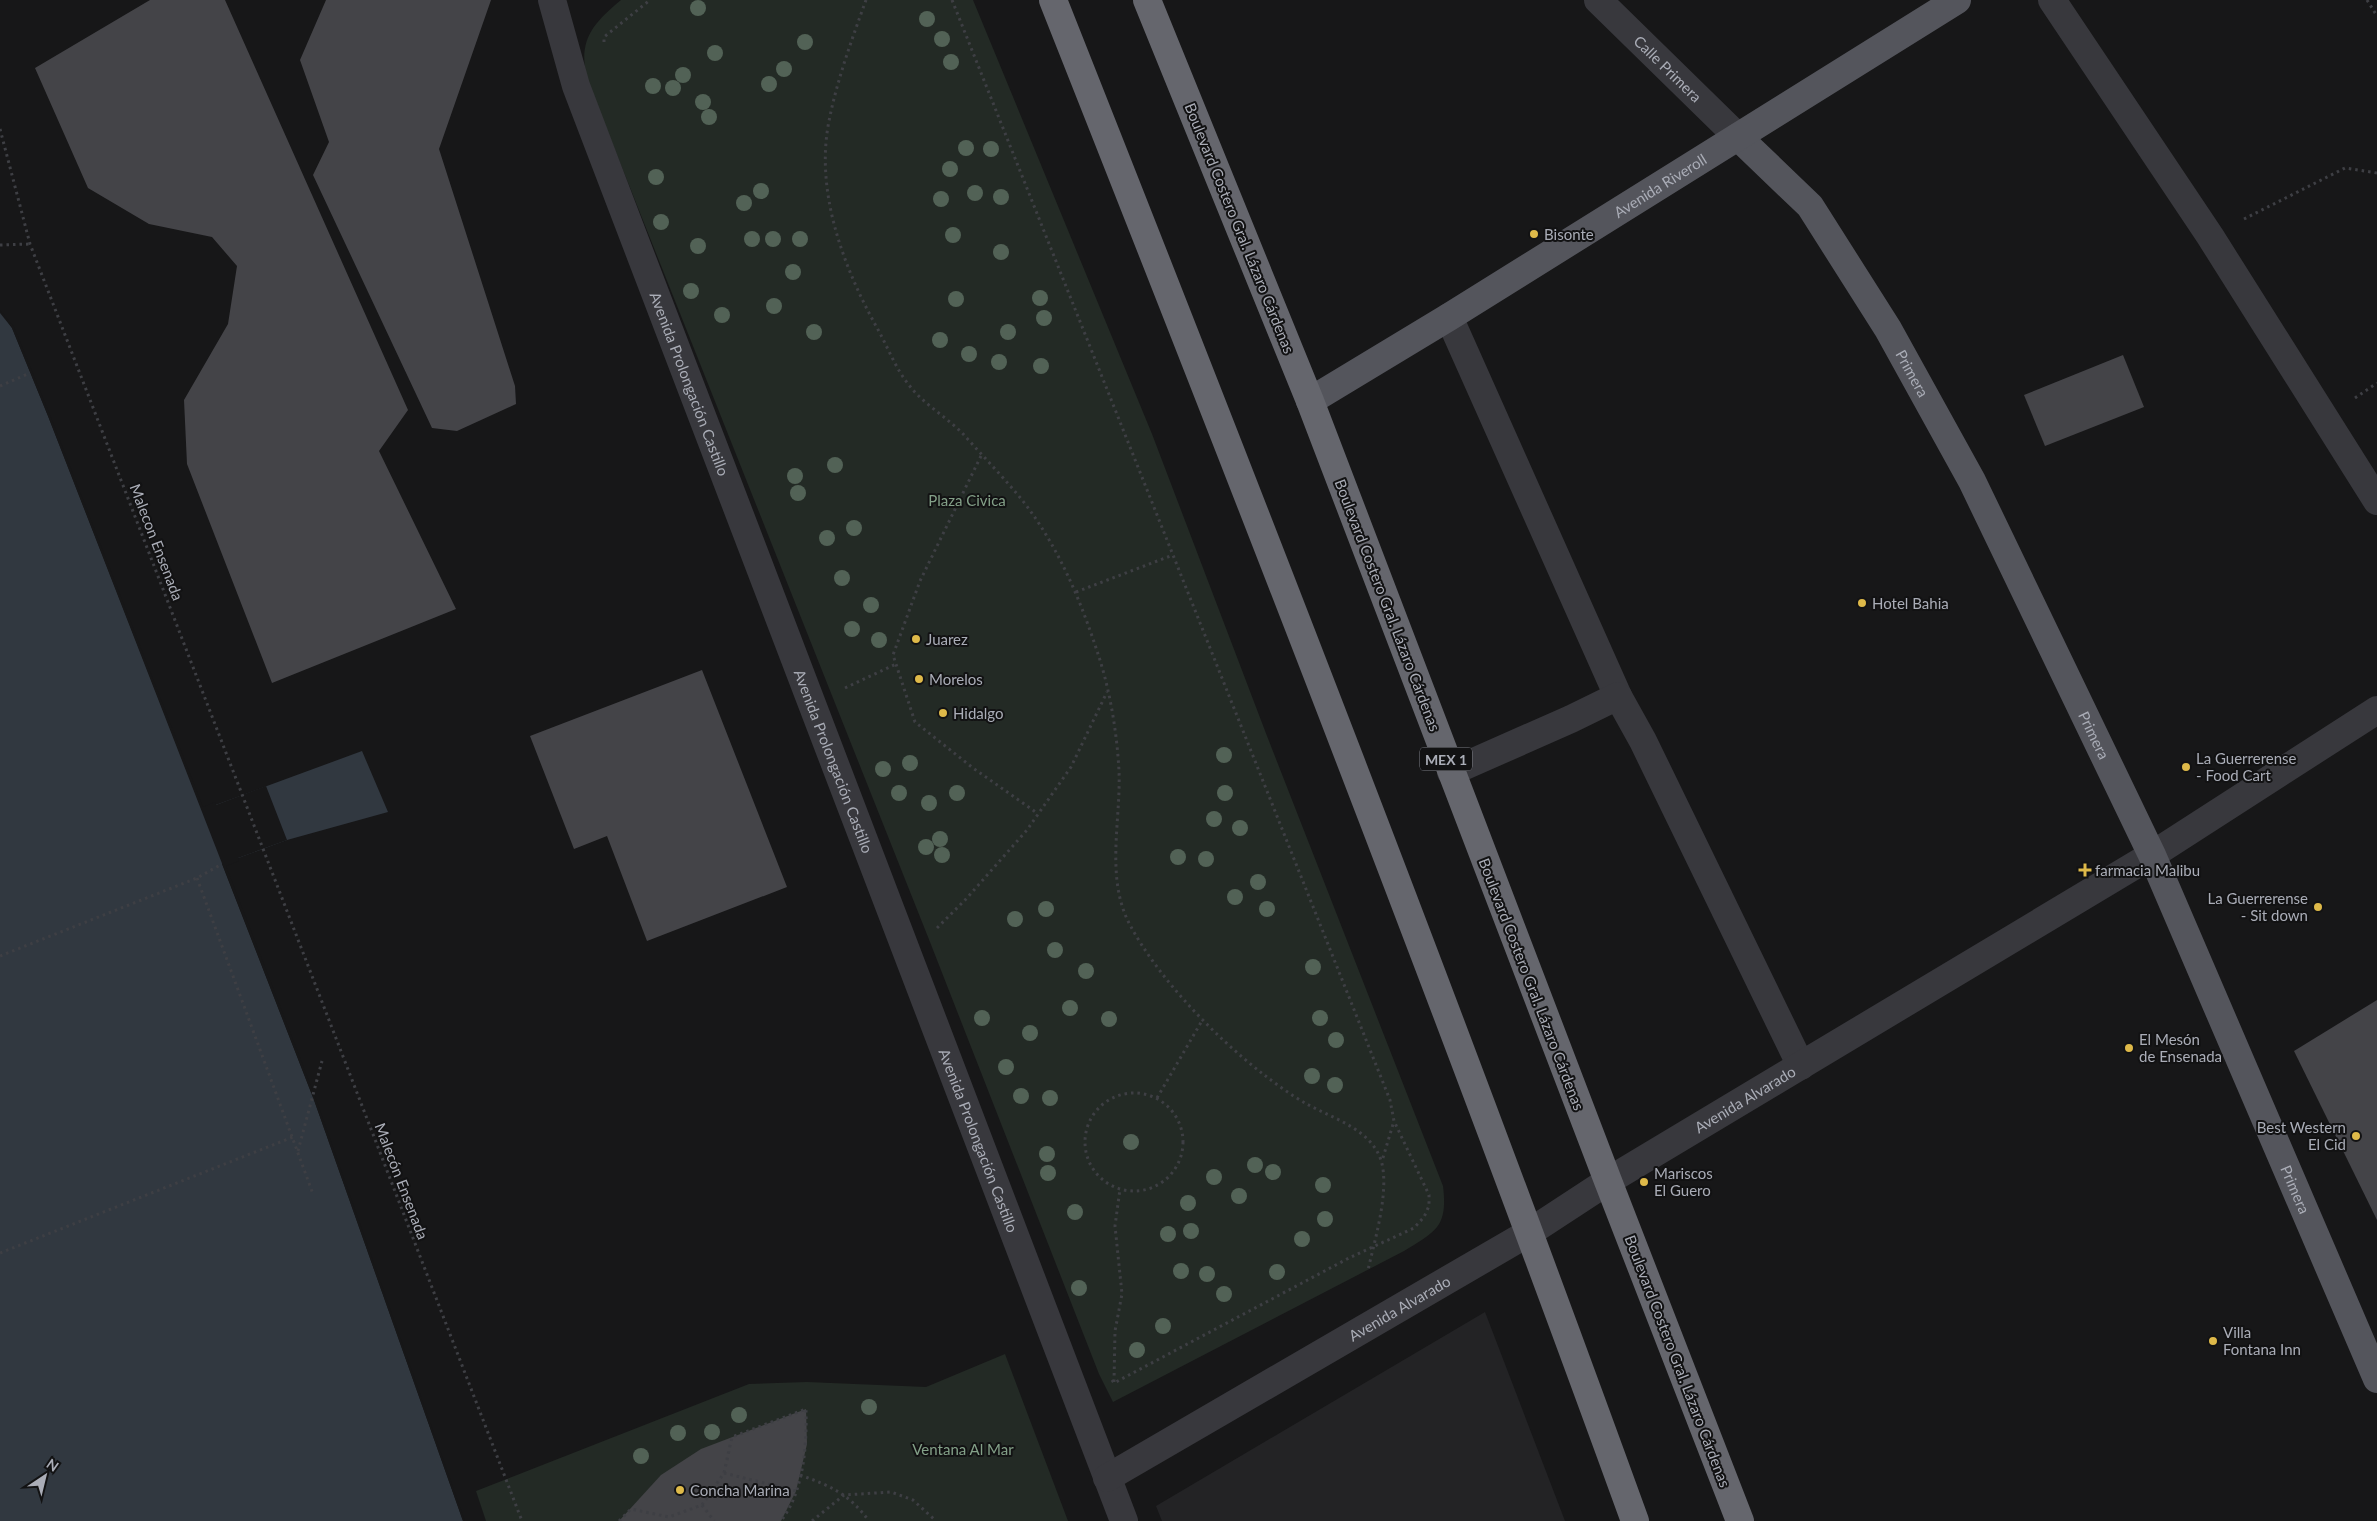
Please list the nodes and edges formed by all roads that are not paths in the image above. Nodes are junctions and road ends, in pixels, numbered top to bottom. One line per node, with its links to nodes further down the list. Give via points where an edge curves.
1 (552, 0): 19 (street, Avenida Prolongación Castillo, via 576,86)
2 (1052, 0): 17 (highway, via 1243,479)
3 (1147, 0): 9 (highway, Boulevard Costero Gral. Lázaro Cárdenas / MEX 1)
4 (1598, 0): 7 (street, Calle Primera)
5 (1957, 0): 7 (main road, Avenida Riveroll)
6 (2052, 0): 10 (street, via 2210,236)
7 (1738, 137): 8 (main road, Avenida Riveroll); 14 (main road, Primera, via 1810,206 1888,329 1972,481)
8 (1449, 317): 9 (main road, Avenida Riveroll); 11 (street)
9 (1310, 401): 13 (highway, Boulevard Costero Gral. Lázaro Cárdenas / MEX 1)
10 (2377, 501)
11 (1618, 696): 13 (street); 15 (street)
12 (2377, 710): 14 (street, Avenida Alvarado)
13 (1451, 772): 16 (highway, Boulevard Costero Gral. Lázaro Cárdenas / MEX 1)
14 (2152, 855): 15 (street, Avenida Alvarado); 18 (main road, Primera)
15 (1801, 1066): 16 (street, Avenida Alvarado)
16 (1608, 1181): 17 (street, Avenida Alvarado); 22 (highway, Boulevard Costero Gral. Lázaro Cárdenas / MEX 1)
17 (1530, 1232): 19 (street, Avenida Alvarado); 21 (highway)
18 (2377, 1379)
19 (1108, 1478): 20 (street, Avenida Prolongación Castillo)
20 (1124, 1521)
21 (1635, 1521)
22 (1740, 1521)

